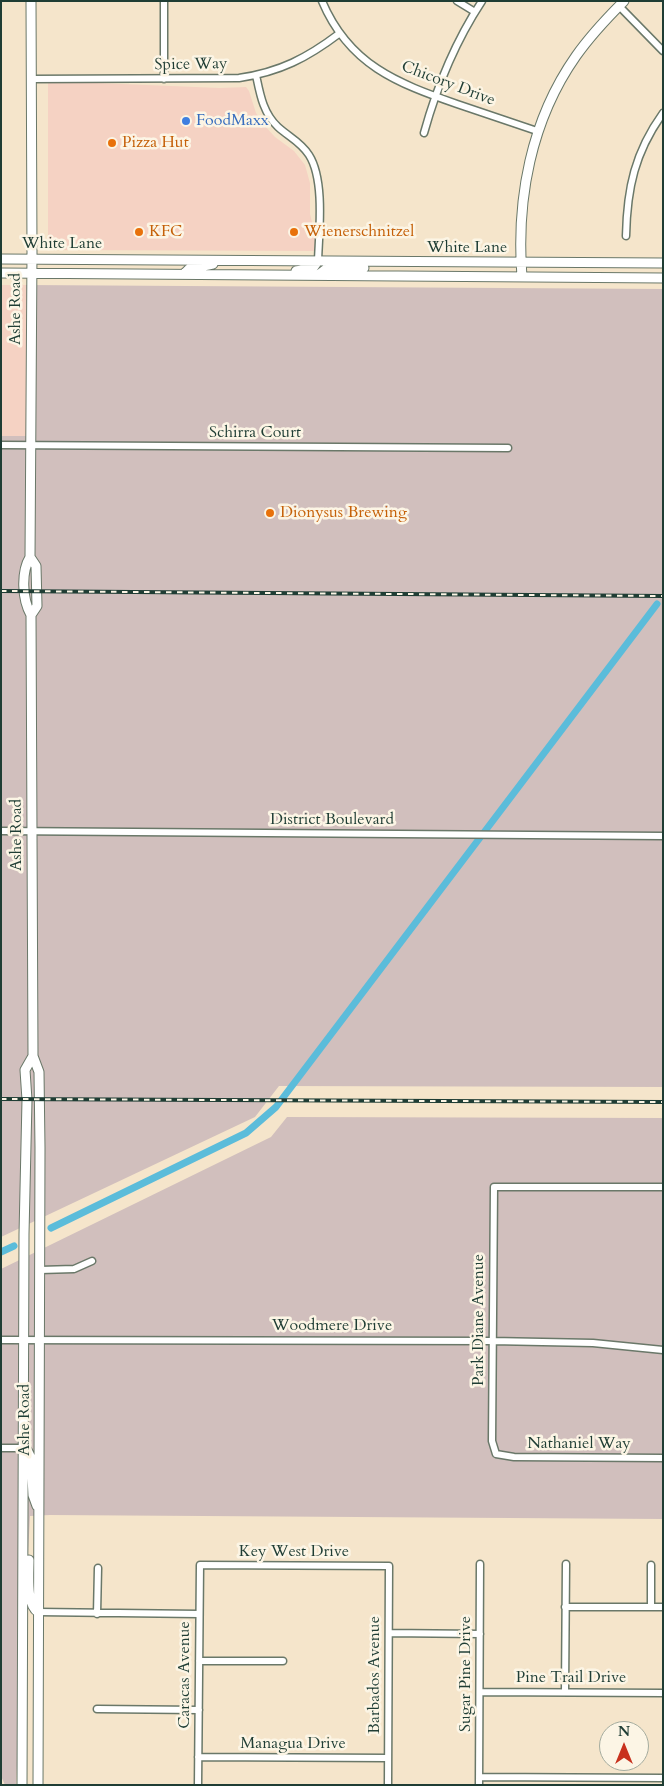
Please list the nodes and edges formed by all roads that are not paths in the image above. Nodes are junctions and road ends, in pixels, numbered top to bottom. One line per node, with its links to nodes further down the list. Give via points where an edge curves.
1 (31, 1): 11 (street, Ashe Road)
2 (164, 1): 12 (street)
3 (322, 1): 8 (street, Chicory Drive)
4 (457, 1): 7 (street)
5 (482, 1): 7 (street)
6 (621, 4): 9 (street); 15 (street, via 572,62)
7 (475, 12): 13 (street)
8 (340, 33): 10 (street, Spice Way, via 304,58); 13 (street, Chicory Drive, via 355,51 382,73)
9 (663, 51)
10 (256, 75): 12 (street, Spice Way, via 224,79); 22 (street, via 261,100 271,119 303,146 314,164 319,184)
11 (31, 79): 12 (street, Spice Way); 19 (street, Ashe Road)
12 (164, 79)
13 (435, 96): 15 (street, Chicory Drive); 16 (street)
14 (663, 113): 17 (street, via 646,139 634,170 627,203)
15 (537, 131): 24 (street, via 522,201)
16 (424, 133)
17 (626, 236)
18 (1, 259): 19 (street, White Lane)
19 (32, 259): 20 (street, White Lane); 27 (street, Ashe Road)
20 (179, 260): 21 (street, White Lane); 28 (street, via 172,268)
21 (236, 260): 22 (street, White Lane); 29 (street, via 189,268)
22 (318, 261): 23 (street, White Lane); 30 (street, via 314,268)
23 (369, 262): 24 (street, White Lane); 31 (street, via 364,268 326,269)
24 (521, 262): 25 (street, White Lane); 32 (street)
25 (663, 264)
26 (1, 273): 27 (street, White Lane)
27 (31, 273): 28 (street, White Lane); 35 (street, Ashe Road)
28 (133, 274): 29 (street, White Lane)
29 (184, 274): 30 (street, White Lane)
30 (251, 275): 31 (street, White Lane)
31 (318, 275): 32 (street, White Lane)
32 (522, 277): 33 (street, White Lane)
33 (663, 278)
34 (1, 445): 35 (street, Schirra Court)
35 (31, 445): 36 (street, Schirra Court); 38 (street, Ashe Road, via 30,556 25,565 25,591 26,605 31,614)
36 (508, 448)
37 (1, 831): 38 (street, District Boulevard)
38 (32, 831): 39 (street, District Boulevard); 40 (street, Ashe Road)
39 (663, 836)
40 (33, 1056): 43 (street, Ashe Road, via 38,1072); 45 (street, Ashe Road, via 25,1070)
41 (663, 1188): 47 (street, Park Diane Avenue, via 494,1187)
42 (92, 1261): 43 (street, via 74,1269)
43 (40, 1270): 46 (street, Ashe Road)
44 (1, 1340): 45 (street, Woodmere Drive)
45 (24, 1340): 46 (street, Woodmere Drive); 50 (street, Ashe Road)
46 (40, 1340): 47 (street, Woodmere Drive); 53 (street, Ashe Road)
47 (492, 1341): 48 (street, Woodmere Drive, via 593,1343); 51 (street, Park Diane Avenue, via 492,1441)
48 (663, 1350)
49 (1, 1448): 50 (street)
50 (24, 1448): 53 (street, via 29,1453 33,1495); 54 (street, Ashe Road)
51 (496, 1454): 52 (street, Nathaniel Way, via 514,1457)
52 (663, 1458)
53 (39, 1511): 64 (street, Ashe Road)
54 (23, 1541): 64 (street, via 29,1556 30,1602); 80 (street, Ashe Road)
55 (480, 1564): 68 (street, Sugar Pine Drive)
56 (566, 1564): 61 (street)
57 (200, 1565): 59 (street, Key West Drive); 66 (street, Caracas Avenue)
58 (651, 1565): 62 (street)
59 (389, 1566): 67 (street, Barbados Avenue)
60 (98, 1568): 65 (street)
61 (566, 1607): 62 (street); 72 (street)
62 (651, 1607): 63 (street)
63 (663, 1607)
64 (38, 1612): 65 (street); 81 (street, Ashe Road)
65 (97, 1614): 66 (street)
66 (199, 1614): 69 (street, Caracas Avenue)
67 (389, 1633): 68 (street); 77 (street, Barbados Avenue)
68 (480, 1634): 71 (street, Sugar Pine Drive)
69 (199, 1661): 70 (street); 75 (street, Caracas Avenue)
70 (283, 1661)
71 (480, 1692): 72 (street, Pine Trail Drive); 78 (street, Sugar Pine Drive)
72 (565, 1692): 73 (street, Pine Trail Drive)
73 (663, 1693)
74 (97, 1709): 75 (street)
75 (199, 1710): 76 (street, Caracas Avenue)
76 (198, 1757): 77 (street, Managua Drive); 82 (street, Caracas Avenue)
77 (388, 1758): 83 (street, Barbados Avenue)
78 (479, 1777): 79 (street); 84 (street, Sugar Pine Drive)
79 (663, 1778)
80 (22, 1785)
81 (38, 1785)
82 (198, 1785)
83 (388, 1785)
84 (479, 1785)

